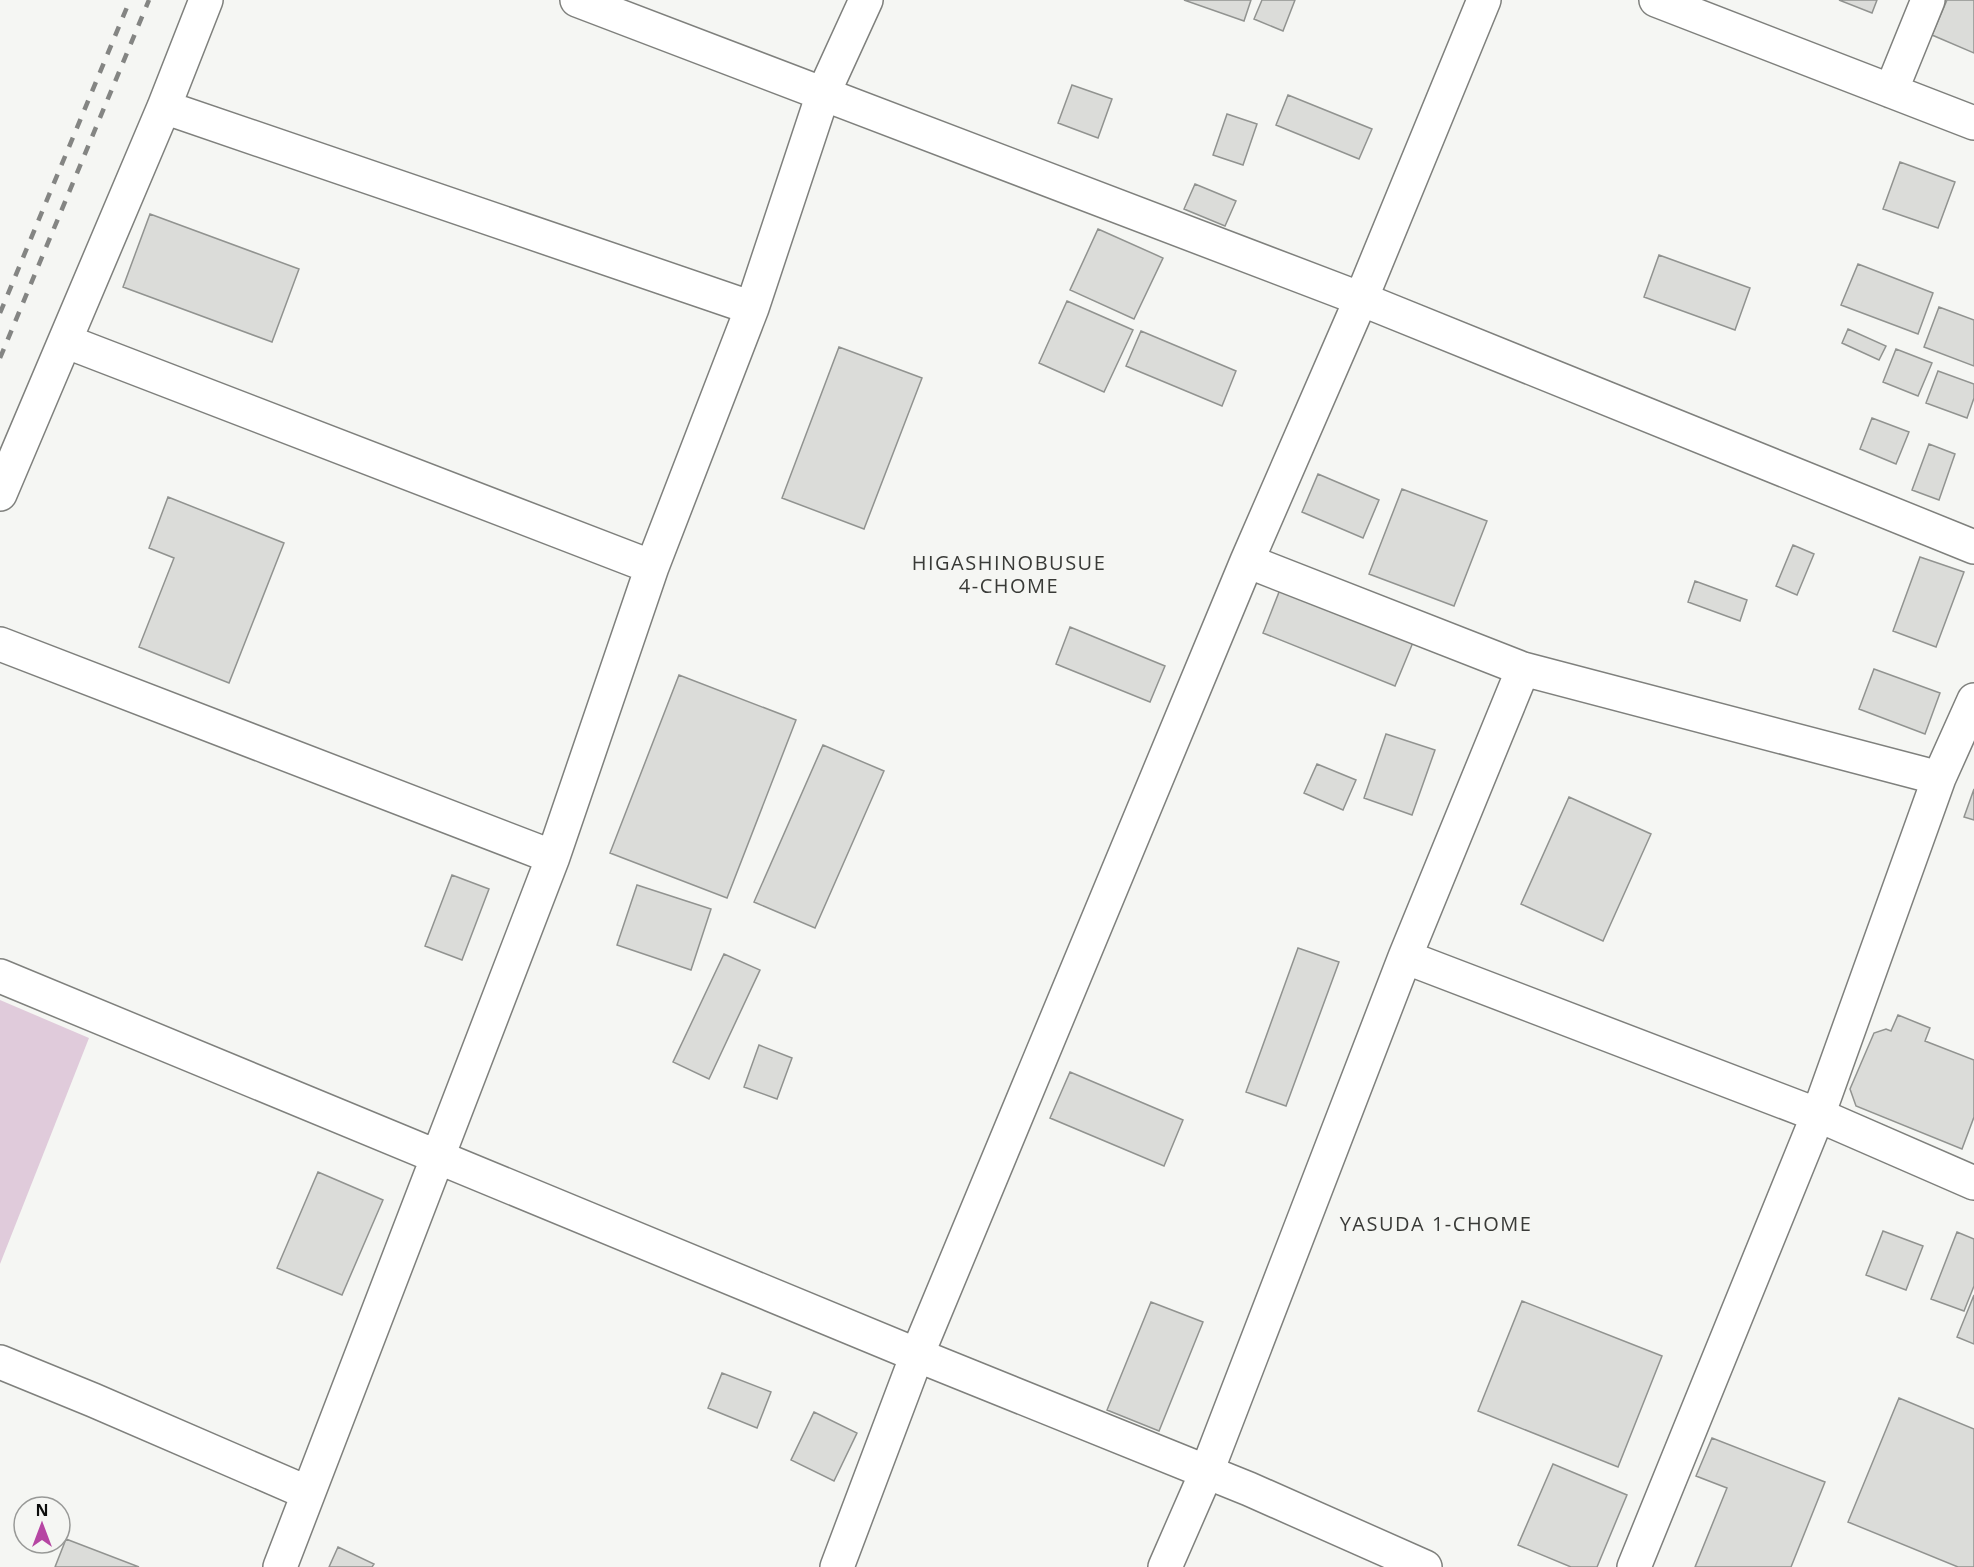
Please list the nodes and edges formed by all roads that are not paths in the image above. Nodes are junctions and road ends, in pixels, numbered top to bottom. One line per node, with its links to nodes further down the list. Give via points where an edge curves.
1 (206, 0): 9 (street)
2 (577, 0): 8 (street)
3 (866, 0): 8 (street)
4 (1484, 0): 11 (street)
5 (1656, 0): 7 (street)
6 (1928, 0): 7 (street)
7 (1891, 91): 10 (street)
8 (823, 94): 11 (street); 12 (street)
9 (164, 107): 12 (street); 13 (street)
10 (1974, 123)
11 (1361, 299): 15 (street); 16 (street)
12 (752, 308): 17 (street)
13 (65, 341): 14 (street); 17 (street)
14 (0, 494)
15 (1974, 547)
16 (1247, 561): 19 (street); 28 (street)
17 (652, 567): 22 (street)
18 (0, 644): 22 (street)
19 (1522, 669): 21 (street); 23 (street)
20 (1974, 700): 21 (street)
21 (1939, 778): 25 (street)
22 (553, 857): 26 (street)
23 (1405, 957): 25 (street); 30 (street)
24 (0, 976): 26 (street)
25 (1818, 1115): 27 (street); 36 (street)
26 (437, 1156): 28 (street); 31 (street)
27 (1974, 1183)
28 (917, 1355): 30 (street); 33 (street)
29 (0, 1362): 31 (street)
30 (1207, 1471): 34 (street); 35 (street)
31 (308, 1493): 32 (street)
32 (280, 1567)
33 (837, 1567)
34 (1165, 1567)
35 (1425, 1567)
36 (1634, 1567)

